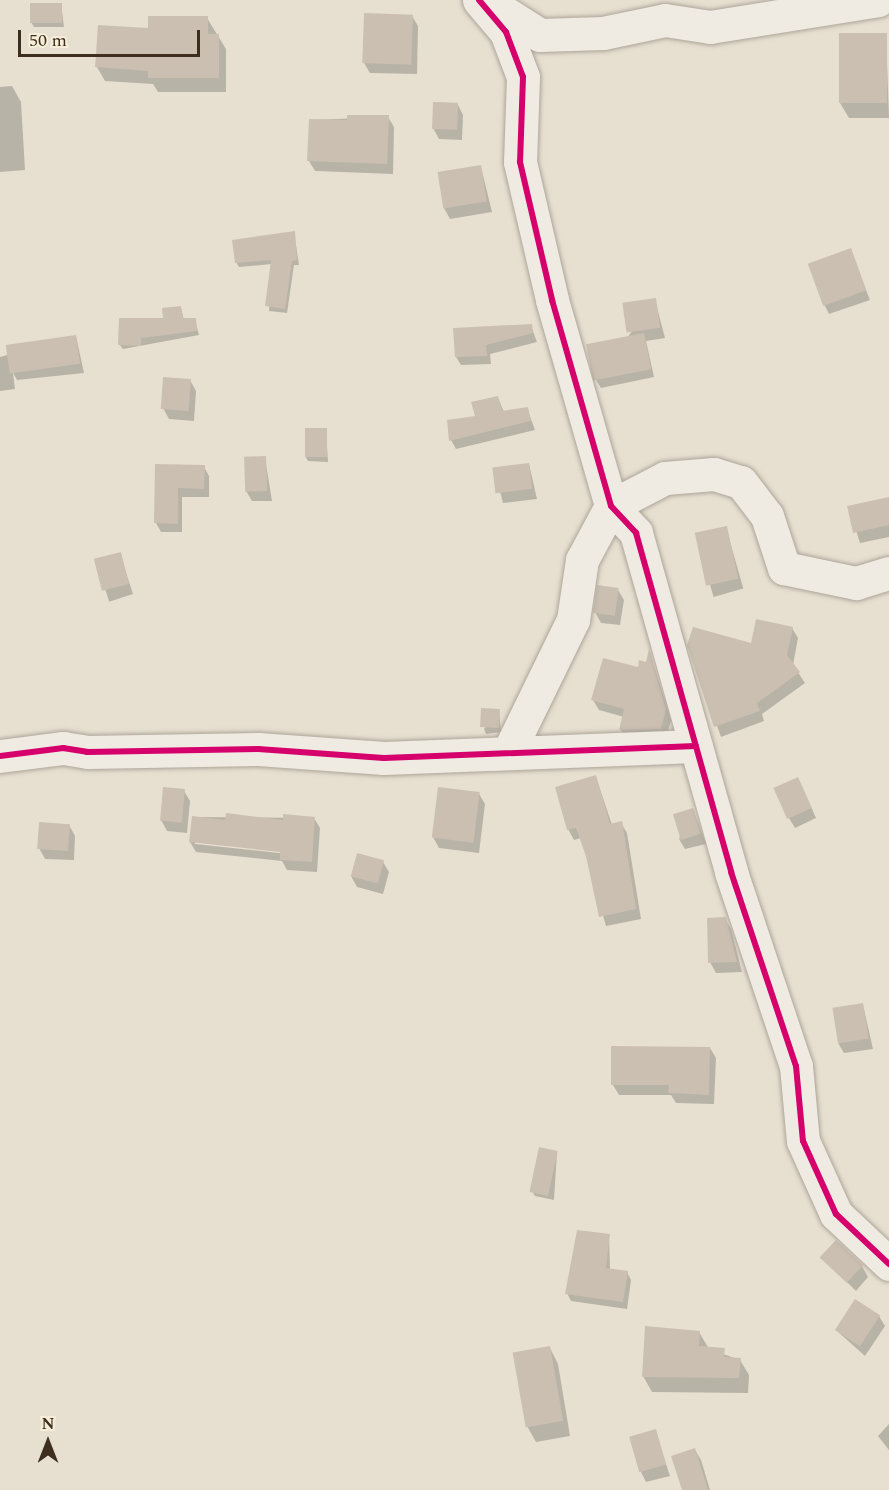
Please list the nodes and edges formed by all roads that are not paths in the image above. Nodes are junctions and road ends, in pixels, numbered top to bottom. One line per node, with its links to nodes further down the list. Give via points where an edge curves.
1 (479, 0): 5 (street, via 506,32 523,77 520,162 552,300)
2 (484, 0): 4 (street, via 540,35 603,33 665,20 710,27)
3 (878, 0): 4 (street)
4 (838, 3)
5 (611, 506): 6 (street, via 665,478 714,474 741,482 767,516 784,568 856,583); 7 (street, via 636,533); 8 (street, via 582,560 573,620)
6 (889, 573)
7 (696, 746): 8 (street); 10 (street, via 731,872 796,1066 803,1141 836,1214)
8 (508, 753): 9 (street, via 384,758 258,749 63,748)
9 (0, 756)
10 (889, 1264)

